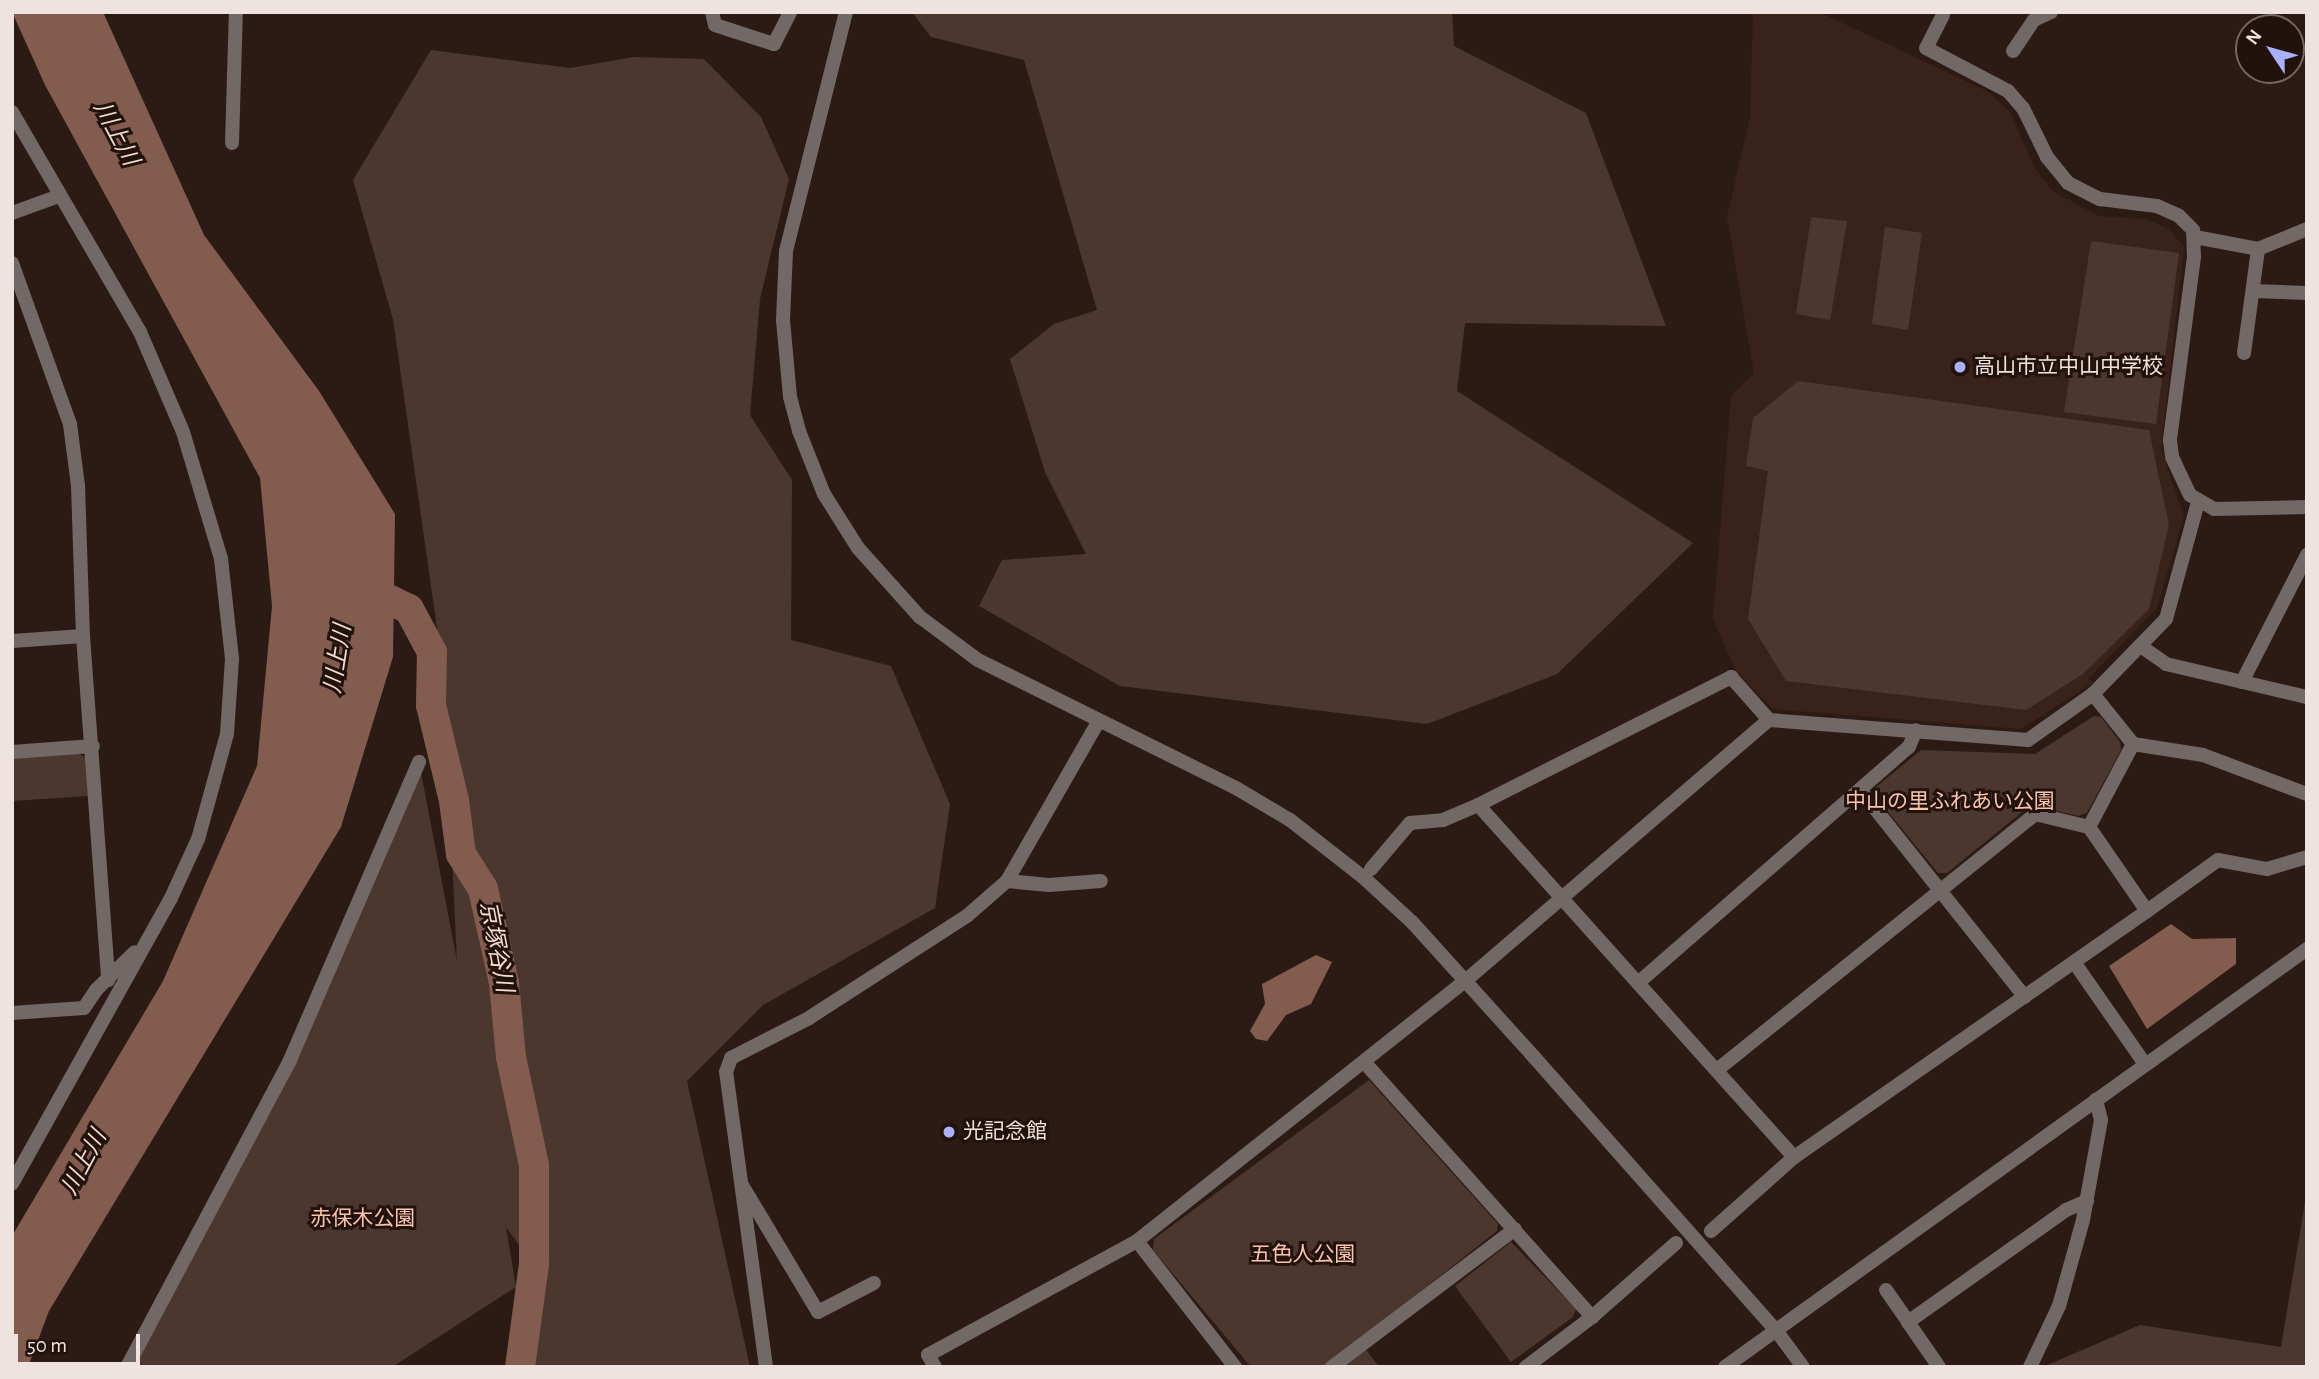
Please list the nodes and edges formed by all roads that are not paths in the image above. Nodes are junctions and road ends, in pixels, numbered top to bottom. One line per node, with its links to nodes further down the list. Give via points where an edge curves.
1 (236, 12): 9 (street)
2 (712, 12): 3 (street, via 715,25 774,44)
3 (790, 12)
4 (846, 12): 29 (street, via 786,251 784,356 790,397 810,462 858,548 920,617 978,660)
5 (2051, 12): 7 (street, via 2034,20)
6 (1942, 13): 13 (street, via 1926,48 2008,91 2023,108 2047,158 2068,183 2100,199 2157,206 2179,216)
7 (2013, 51)
8 (12, 112): 10 (street)
9 (232, 143)
10 (59, 196): 11 (street); 46 (street, via 140,332 166,390 212,518 228,600 231,697 216,782 198,839)
11 (12, 213)
12 (2306, 231): 14 (street)
13 (2195, 237): 14 (street); 19 (street, via 2170,440 2183,484)
14 (2258, 249): 16 (street)
15 (12, 263): 22 (street, via 70,424 79,512)
16 (2253, 291): 17 (street); 18 (street)
17 (2307, 293)
18 (2244, 353)
19 (2198, 502): 20 (street, via 2214,509); 24 (street, via 2166,619)
20 (2307, 507)
21 (2307, 555): 25 (street)
22 (83, 636): 23 (street); 32 (street)
23 (12, 641)
24 (2142, 646): 25 (street, via 2166,664); 26 (street)
25 (2242, 682): 27 (street)
26 (2093, 694): 30 (street, via 2028,740); 31 (street)
27 (2307, 697)
28 (1769, 720): 30 (street); 37 (street, via 1731,677); 44 (street)
29 (1098, 722): 41 (street); 50 (street, via 1205,771 1290,820 1391,902)
30 (1916, 730): 35 (street, via 1909,747)
31 (2133, 744): 36 (street, via 2203,755); 38 (street)
32 (93, 746): 33 (street); 49 (street)
33 (12, 752)
34 (419, 762): 71 (street, via 290,1059)
35 (1861, 791): 43 (street); 51 (street)
36 (2307, 794)
37 (1478, 805): 40 (street, via 1443,820 1410,822); 44 (street)
38 (2089, 827): 43 (street, via 2035,814); 45 (street)
39 (2307, 857): 45 (street, via 2267,869 2218,860)
40 (1371, 869)
41 (1007, 881): 42 (street, via 1049,885); 59 (street, via 968,915 809,1018 731,1059 726,1072)
42 (1101, 881)
43 (1940, 889): 52 (street); 56 (street)
44 (1562, 898): 50 (street); 51 (street)
45 (2147, 911): 48 (street)
46 (144, 947): 49 (street); 60 (street)
47 (2307, 948): 55 (street)
48 (2074, 962): 52 (street); 55 (street)
49 (108, 980): 53 (street, via 84,1008)
50 (1464, 982): 54 (street); 70 (street)
51 (1639, 983): 56 (street)
52 (2025, 997): 58 (street)
53 (12, 1013)
54 (1365, 1063): 62 (street); 64 (street)
55 (2144, 1064): 57 (street)
56 (1717, 1070): 58 (street)
57 (2096, 1100): 61 (street, via 2101,1120); 70 (street)
58 (1794, 1157): 63 (street)
59 (739, 1181): 66 (street, via 818,1312); 72 (street)
60 (12, 1184)
61 (2087, 1201): 69 (street, via 2066,1210); 80 (street, via 2059,1306)
62 (1515, 1229): 68 (street); 75 (street)
63 (1711, 1231)
64 (1137, 1241): 73 (street, via 928,1355); 74 (street)
65 (1675, 1243): 68 (street)
66 (874, 1283)
67 (1886, 1290): 69 (street)
68 (1592, 1317): 76 (street)
69 (1908, 1322): 79 (street)
70 (1775, 1329): 77 (street); 78 (street)
71 (127, 1367)
72 (766, 1367)
73 (935, 1367)
74 (1235, 1367)
75 (1332, 1367)
76 (1526, 1367)
77 (1725, 1367)
78 (1803, 1367)
79 (1939, 1367)
80 (2030, 1367)

